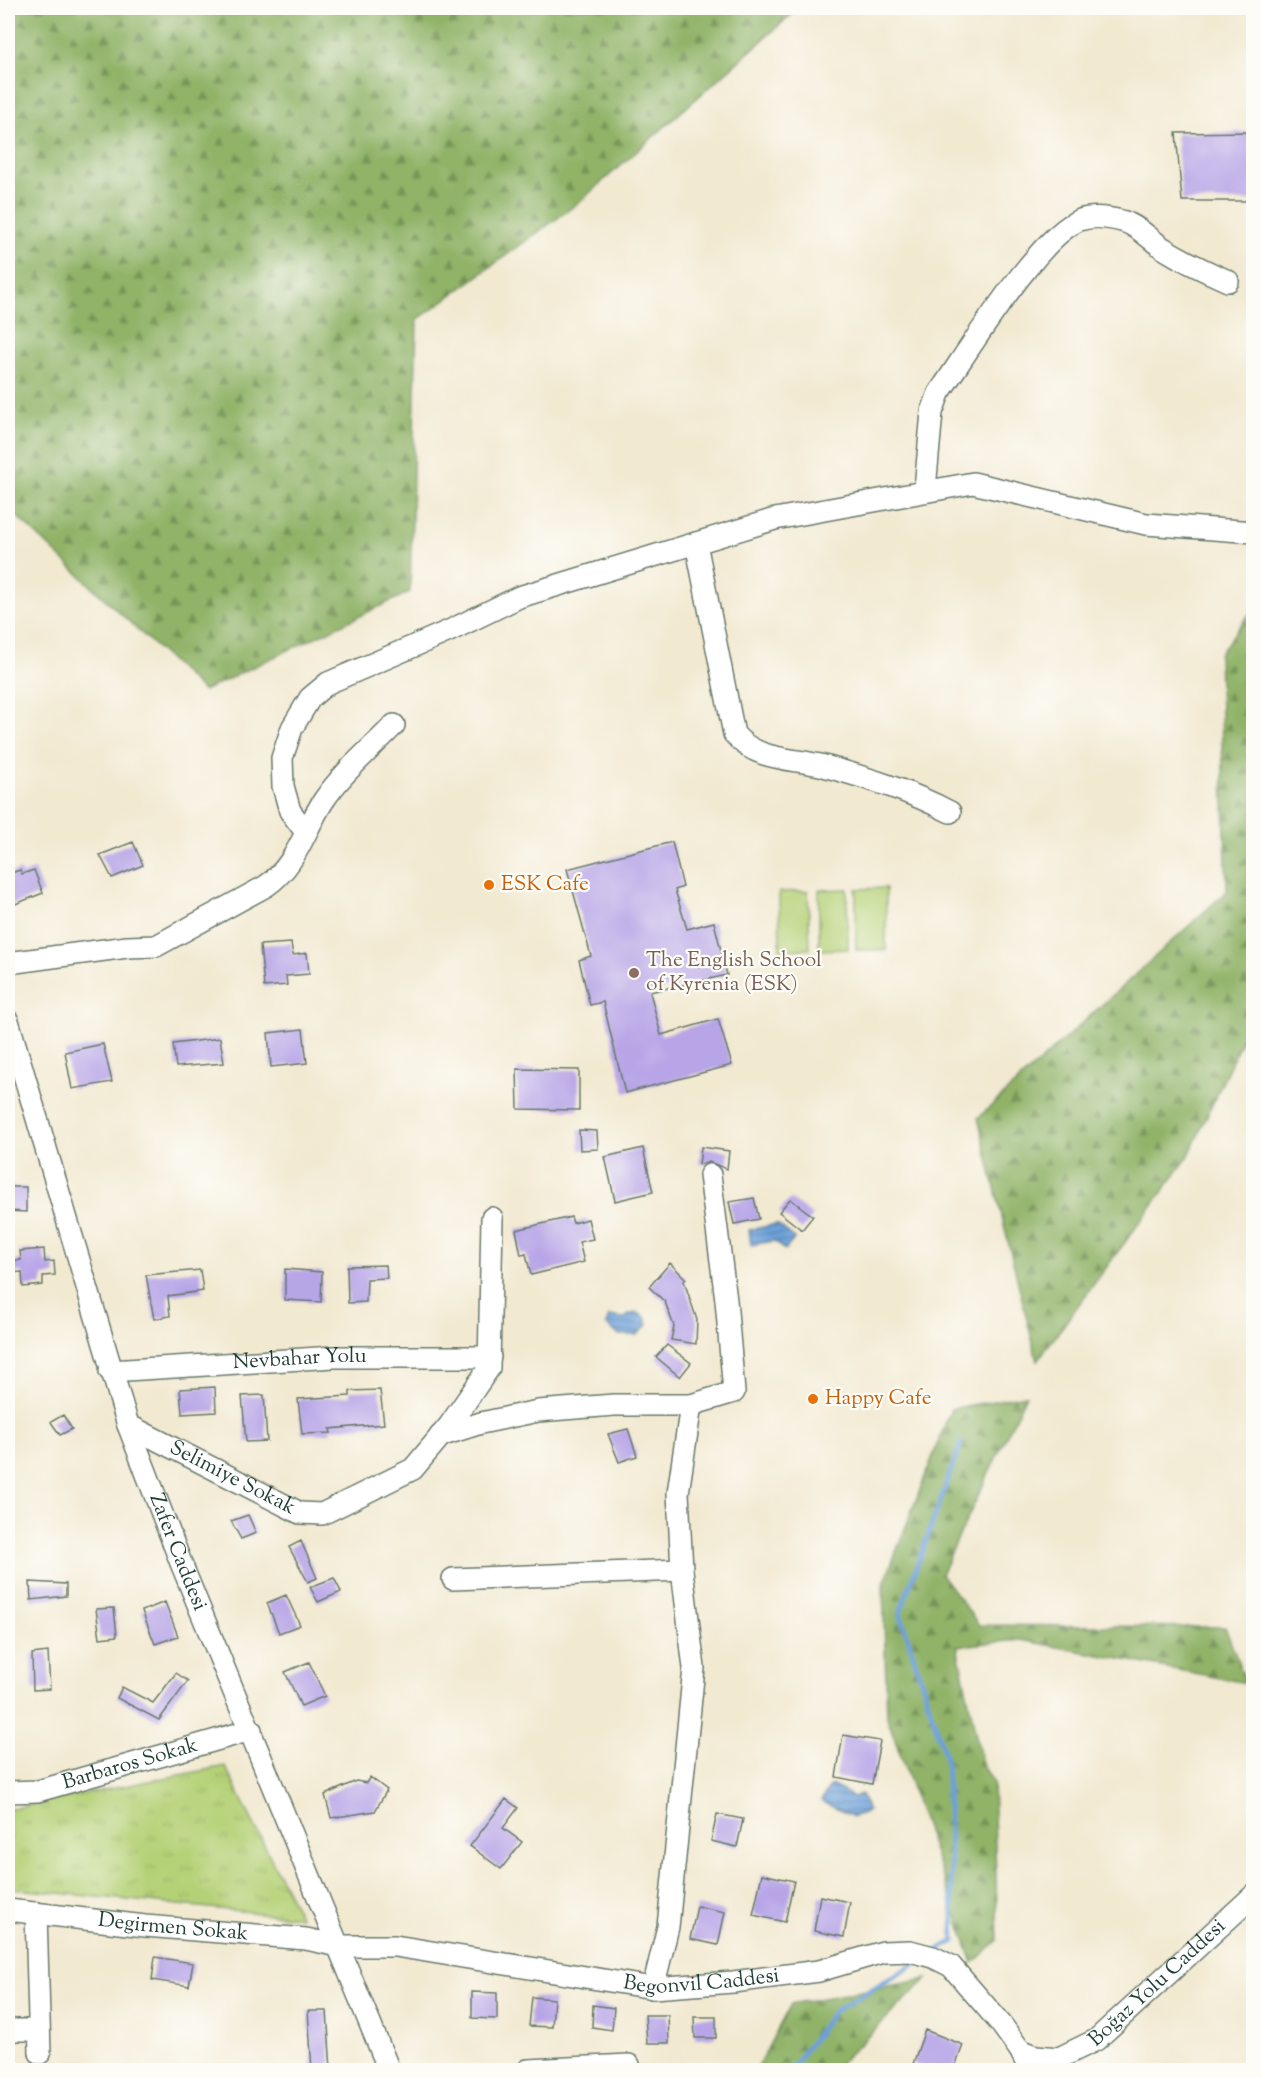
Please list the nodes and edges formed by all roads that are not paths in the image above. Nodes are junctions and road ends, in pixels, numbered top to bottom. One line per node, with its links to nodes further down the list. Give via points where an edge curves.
1 (1228, 281): 2 (street, via 1171,252 1128,223 1101,217 1080,220 1057,233 1035,257 939,393 932,412)
2 (926, 489): 3 (street, via 974,483 1146,524); 4 (street, via 775,519)
3 (1254, 532)
4 (696, 543): 6 (street, via 734,734 743,746 914,793); 7 (street, via 519,597 328,683 310,698 292,728 282,758 283,786 290,811)
5 (394, 725): 7 (street, via 326,797)
6 (950, 812)
7 (305, 831): 8 (street, via 294,858 280,876 156,946 127,946)
8 (8, 963)
9 (8, 1021): 13 (street, Zafer Caddesi)
10 (710, 1175): 14 (street, via 734,1392)
11 (492, 1218): 12 (street, Selimiye Sokak)
12 (490, 1357): 13 (street, Nevbahar Yolu, via 334,1357); 16 (street, Selimiye Sokak, via 489,1368)
13 (110, 1371): 15 (street, Zafer Caddesi)
14 (691, 1405): 16 (street, via 614,1405 538,1411 480,1422); 17 (street, via 678,1493)
15 (128, 1425): 16 (street, Selimiye Sokak, via 300,1514 322,1514 413,1469); 19 (street, Zafer Caddesi)
16 (440, 1436)
17 (682, 1570): 18 (street); 25 (street, via 694,1668 668,1928)
18 (453, 1578)
19 (251, 1730): 20 (street, Barbaros Sokak, via 38,1791); 24 (street, Zafer Caddesi)
20 (8, 1792)
21 (1254, 1895): 28 (street, Boğaz Yolu Caddesi, via 1096,2040 1059,2058)
22 (8, 1910): 23 (street, Degirmen Sokak)
23 (36, 1913): 24 (street, Degirmen Sokak, via 306,1939); 27 (street)
24 (339, 1946): 25 (street, Begonvil Caddesi, via 395,1946); 31 (street, Zafer Caddesi)
25 (653, 1988): 28 (street, Begonvil Caddesi, via 819,1971 884,1952 910,1951 951,1966)
26 (8, 2030): 27 (street)
27 (38, 2030): 29 (street)
28 (1020, 2050): 33 (street, Begonvil Caddesi)
29 (40, 2053)
30 (629, 2066): 32 (street)
31 (389, 2070)
32 (528, 2070)
33 (1030, 2070)

